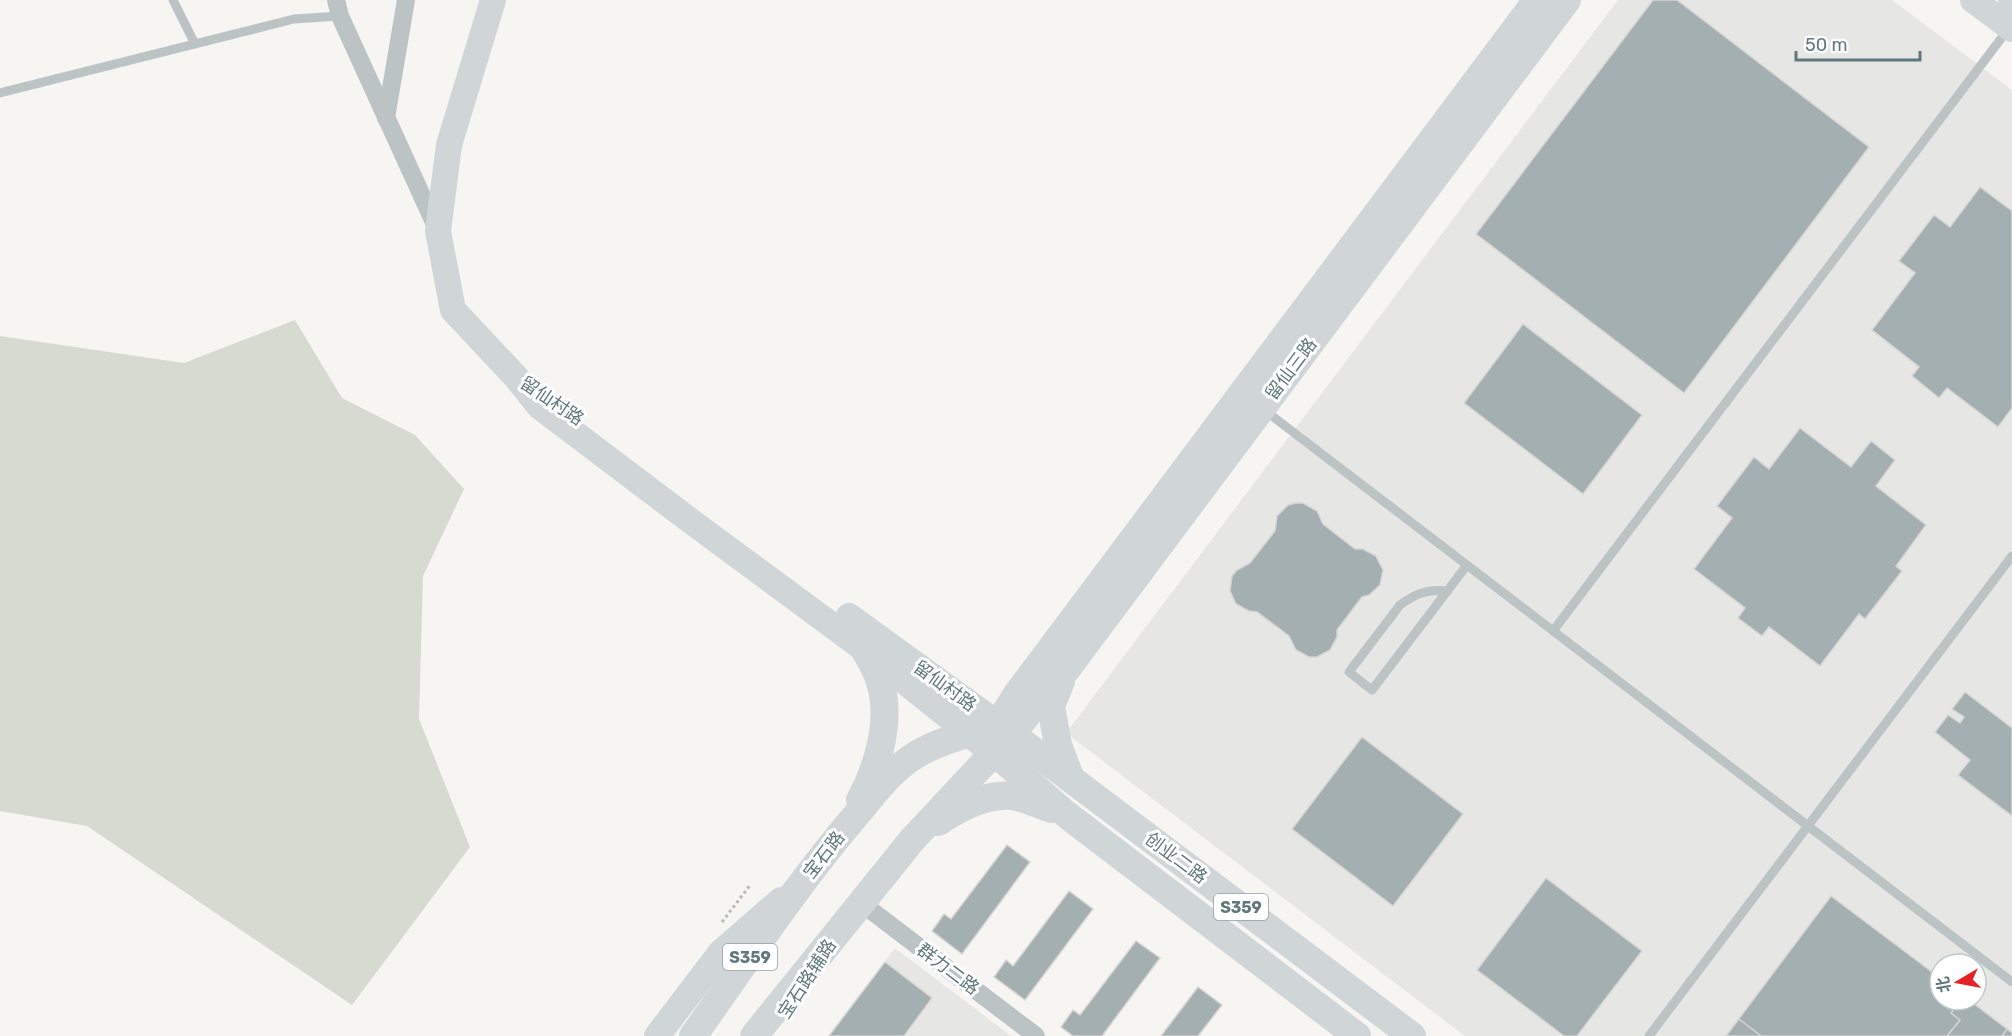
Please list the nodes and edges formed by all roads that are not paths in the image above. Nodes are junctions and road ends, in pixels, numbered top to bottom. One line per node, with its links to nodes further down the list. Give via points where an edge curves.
1 (173, 0): 9 (lane)
2 (406, 0): 11 (street)
3 (493, 0): 12 (street, via 449,145)
4 (1537, 0): 22 (main road, 留仙三路, via 1017,694)
5 (1567, 0): 14 (main road, 留仙三路)
6 (1973, 0): 8 (street)
7 (338, 8): 9 (lane); 11 (street)
8 (2011, 26): 18 (lane)
9 (195, 44): 10 (lane)
10 (0, 93)
11 (386, 118): 12 (street)
12 (438, 231): 13 (street, via 453,310)
13 (515, 376): 19 (street, 留仙村路, via 540,407); 22 (street, 留仙村路, via 551,398)
14 (1262, 408): 16 (lane); 20 (main road, 留仙三路)
15 (2012, 556): 25 (lane)
16 (1467, 565): 17 (lane); 18 (lane)
17 (1448, 591): 17 (lane, via 1422,591 1400,605 1349,672 1372,690)
18 (1553, 631): 25 (lane)
19 (864, 649): 21 (street, 留仙村路); 26 (main road, via 880,682 884,723 863,794)
20 (1066, 670): 22 (main road, 留仙三路); 23 (main road, via 1051,706 1058,745)
21 (969, 733): 22 (main road, 宝石路 / S359); 26 (main road, 宝石路 / S359, via 911,758 887,779)
22 (1001, 737): 23 (main road, 创业二路 / S359); 24 (main road, 创业二路 / S359); 27 (main road)
23 (1071, 779): 37 (main road, 创业二路 / S359)
24 (1067, 815): 27 (main road, 创业二路 / S359, via 1028,800 996,796 954,811); 36 (main road, 创业二路 / S359)
25 (1808, 826): 30 (lane); 38 (lane)
26 (843, 831): 28 (main road, 宝石路 / S359)
27 (912, 840): 29 (main road, S359)
28 (806, 878): 31 (street, via 721,952); 32 (main road, 宝石路 / S359)
29 (852, 912): 33 (main road, S359); 34 (street, 宝石路辅路); 35 (street, 群力二路)
30 (2012, 982)
31 (657, 1036)
32 (693, 1036)
33 (754, 1036)
34 (770, 1036)
35 (1036, 1036)
36 (1358, 1036)
37 (1412, 1036)
38 (1649, 1036)

